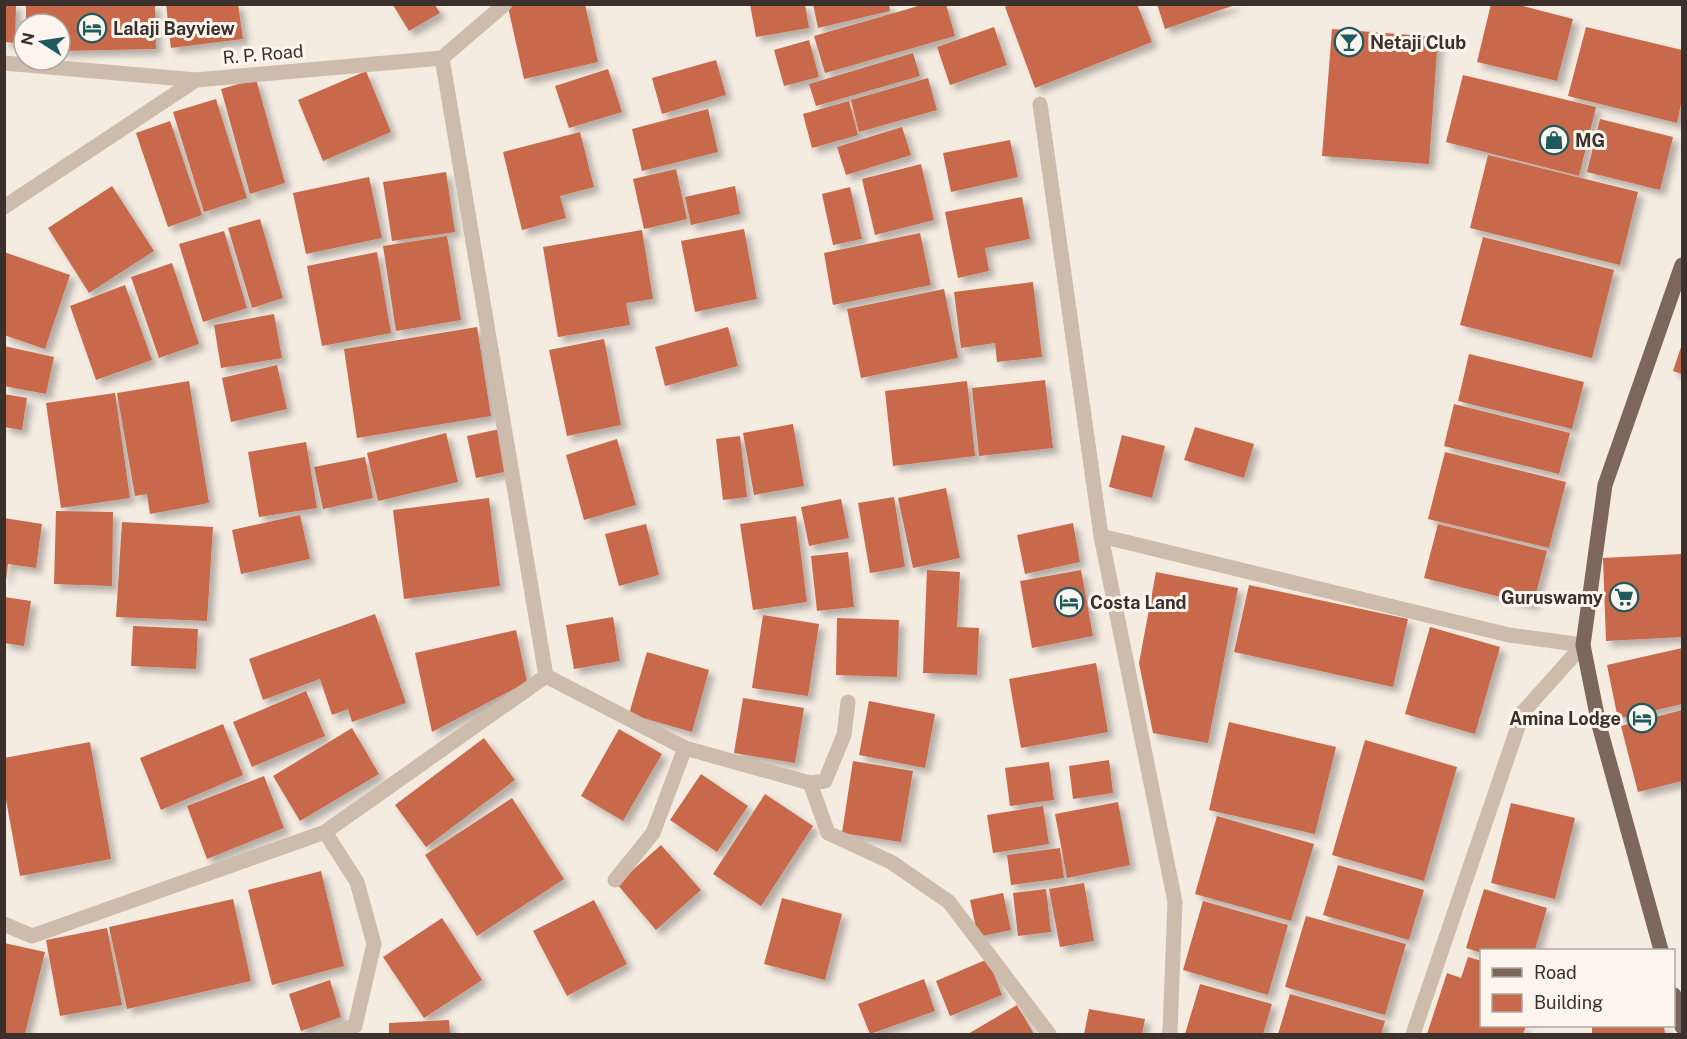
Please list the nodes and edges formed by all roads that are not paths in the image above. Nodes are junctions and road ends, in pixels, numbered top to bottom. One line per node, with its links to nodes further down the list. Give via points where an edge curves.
1 (505, 4): 2 (street)
2 (442, 58): 4 (street, R. P. Road); 10 (street)
3 (4, 63): 4 (street, R. P. Road)
4 (196, 80): 6 (street)
5 (1040, 104): 8 (street)
6 (4, 207)
7 (1683, 265): 9 (main road, via 1605,485)
8 (1101, 536): 9 (street, via 1509,635); 22 (street, via 1175,902)
9 (1583, 645): 17 (main road, via 1599,725); 23 (street, via 1523,712)
10 (546, 676): 12 (street); 14 (street)
11 (848, 702): 13 (street, via 844,735 825,781)
12 (685, 748): 13 (street); 15 (street, via 653,833)
13 (810, 783): 21 (street, via 828,833 891,862 949,902)
14 (325, 832): 16 (street, via 32,936); 20 (street, via 357,882 374,944 355,1026)
15 (615, 880)
16 (4, 924)
17 (1660, 949)
18 (1675, 998): 19 (main road)
19 (1683, 1027)
20 (327, 1035)
21 (1049, 1035)
22 (1169, 1035)
23 (1413, 1035)

